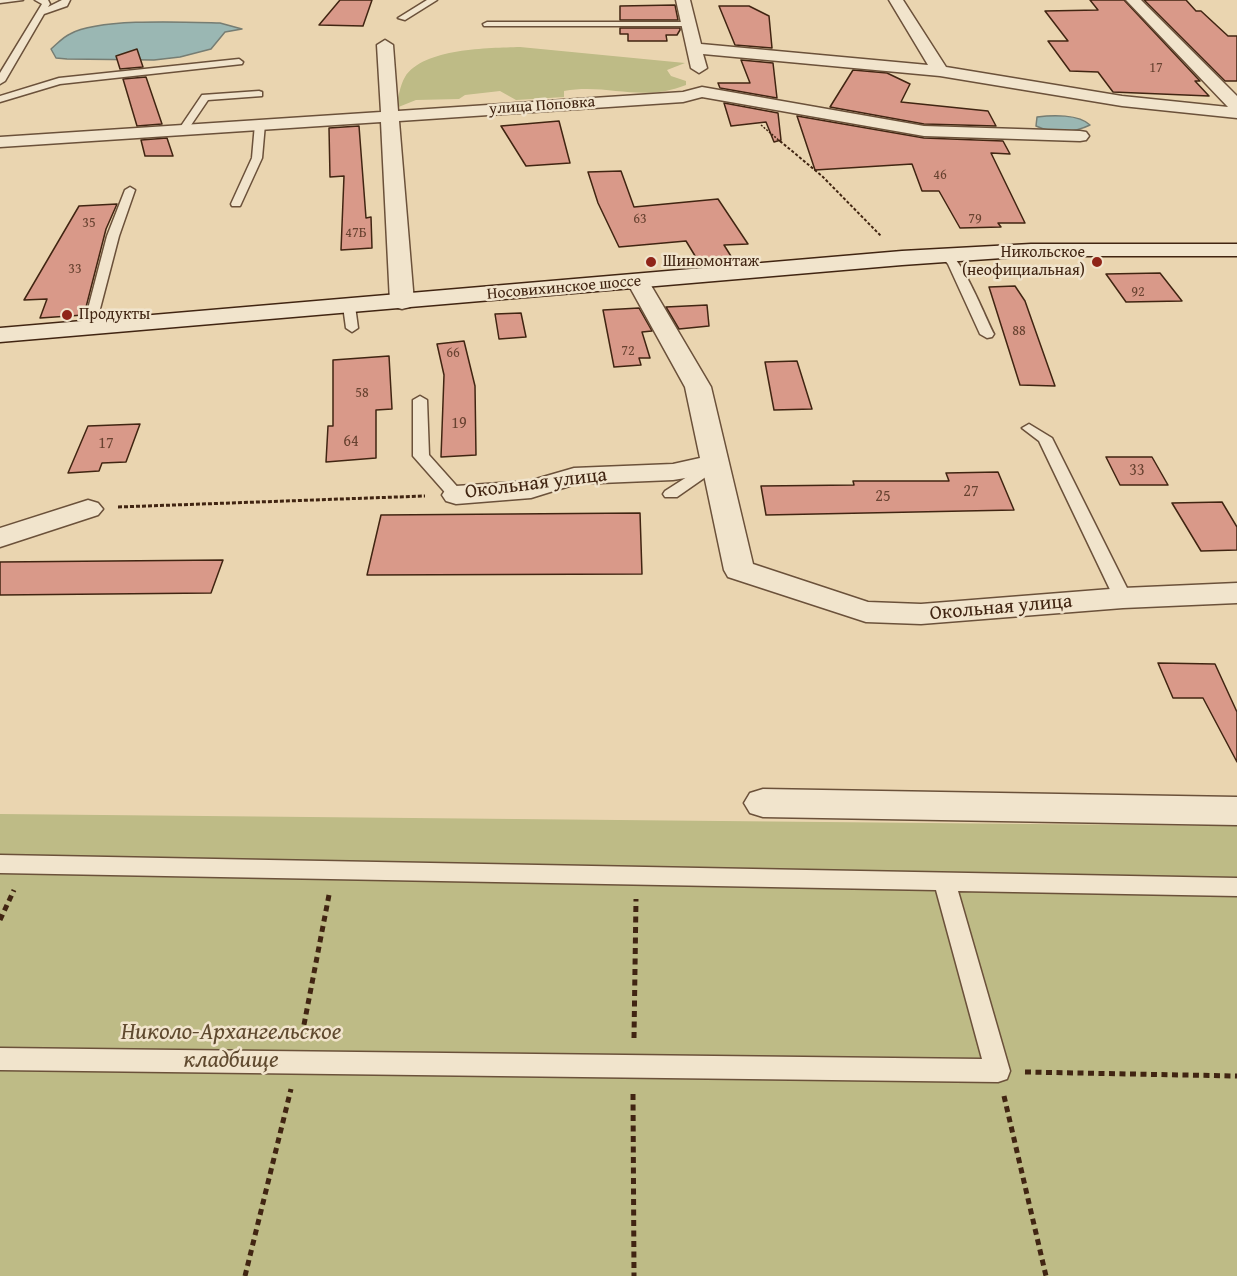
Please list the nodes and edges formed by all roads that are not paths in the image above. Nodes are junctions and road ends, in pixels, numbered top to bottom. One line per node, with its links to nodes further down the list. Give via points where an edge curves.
1 (19, 0): 8 (lane)
2 (39, 0): 9 (lane, via 46,4)
3 (66, 0): 9 (lane)
4 (433, 0): 10 (lane)
5 (683, 0): 12 (street)
6 (896, 0): 16 (street)
7 (1133, 0): 21 (street)
8 (0, 1)
9 (42, 12): 17 (lane)
10 (402, 18)
11 (487, 24): 12 (lane)
12 (688, 24): 14 (street)
13 (385, 45): 23 (street)
14 (693, 48): 16 (street); 18 (street, via 705,88)
15 (239, 62): 20 (lane, via 59,81)
16 (940, 71): 22 (street, via 1122,101)
17 (0, 81)
18 (702, 92): 23 (street, улица Поповка, via 683,97); 26 (street, улица Поповка, via 924,131)
19 (259, 94): 25 (lane, via 205,96)
20 (0, 99)
21 (1237, 106)
22 (1237, 113)
23 (389, 115): 24 (street, улица Поповка); 33 (street)
24 (260, 124): 25 (street, улица Поповка); 29 (lane, via 257,158)
25 (184, 129): 27 (street, улица Поповка)
26 (1080, 136)
27 (0, 142)
28 (130, 190): 34 (lane)
29 (236, 204)
30 (1237, 250): 31 (street, Носовихинское шоссе, via 1077,249)
31 (946, 255): 32 (street, Носовихинское шоссе); 35 (lane)
32 (638, 282): 33 (street, Носовихинское шоссе); 39 (street, via 698,387)
33 (402, 302): 34 (street, Носовихинское шоссе)
34 (89, 327): 36 (street, Носовихинское шоссе)
35 (987, 334)
36 (0, 335)
37 (420, 400): 41 (lane, via 420,456)
38 (1029, 428): 45 (lane, via 1045,438)
39 (715, 464): 40 (lane); 41 (street, Окольная улица, via 674,472 574,476 531,489); 45 (street, Окольная улица, via 739,570 866,612 921,614)
40 (671, 494)
41 (456, 495)
42 (88, 509): 43 (street)
43 (24, 530)
44 (1237, 593): 45 (street, Окольная улица)
45 (1123, 598)
46 (764, 803): 47 (street)
47 (1237, 811)
48 (0, 864): 49 (lane)
49 (945, 882): 50 (lane); 51 (lane, via 998,1071)
50 (1237, 887)
51 (0, 1059)

